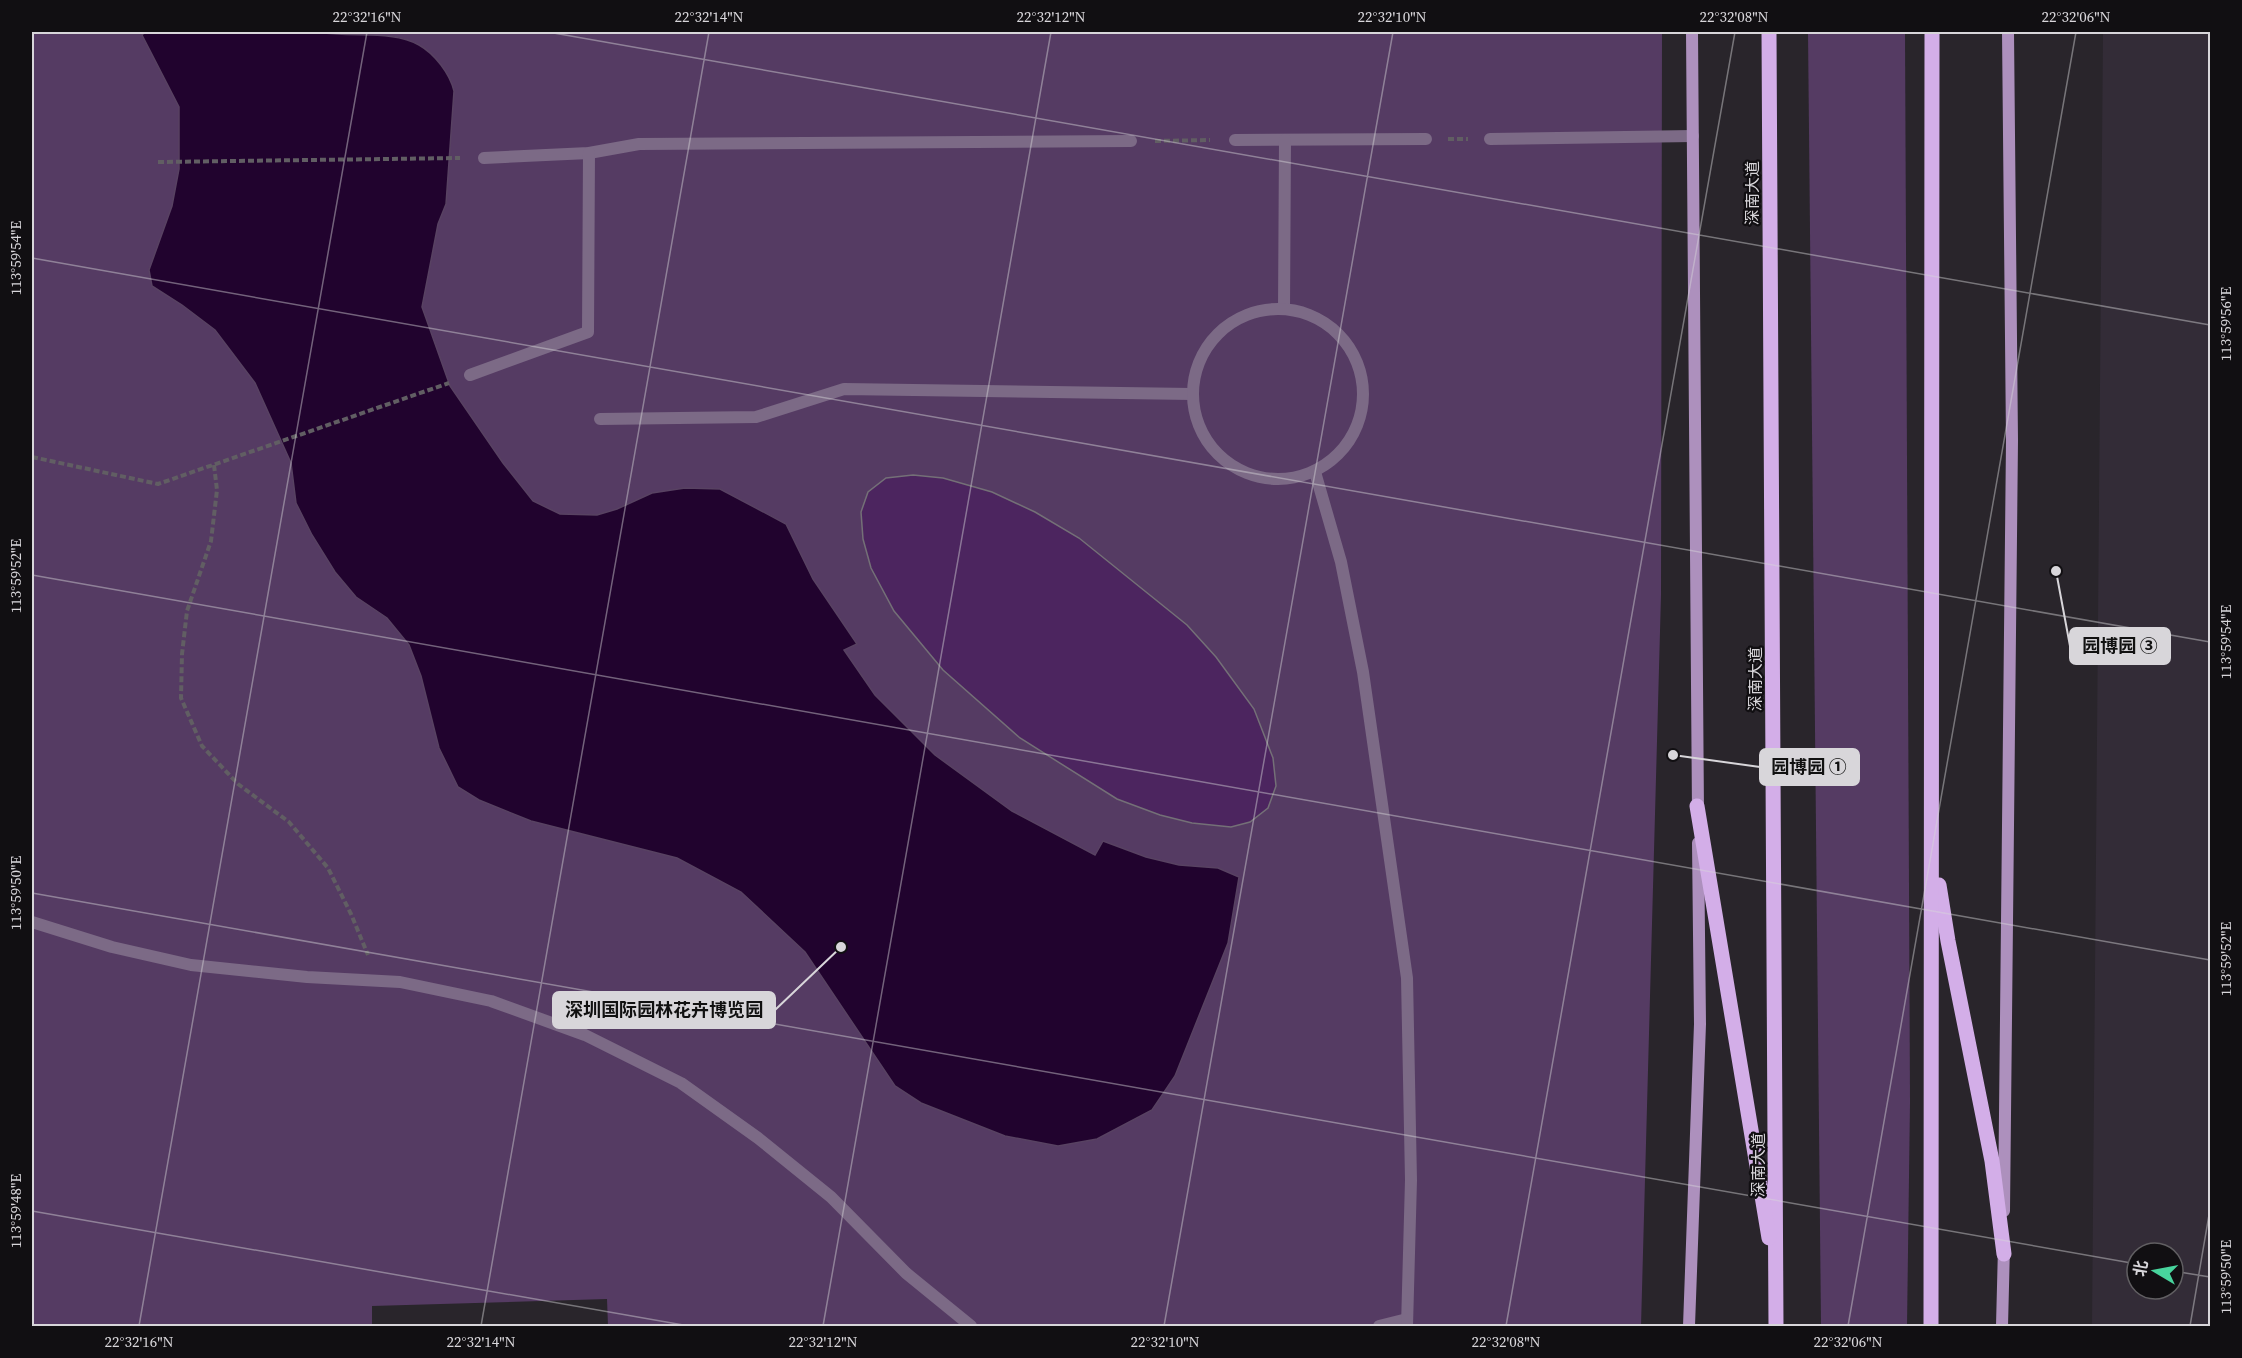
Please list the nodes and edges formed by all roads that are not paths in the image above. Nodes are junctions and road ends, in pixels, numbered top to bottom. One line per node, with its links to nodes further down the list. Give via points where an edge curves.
1 (1692, 32): 5 (main road)
2 (1769, 32): 22 (main road, 深南大道)
3 (1932, 32): 19 (main road)
4 (2008, 32): 21 (main road, via 2012,440)
5 (1693, 136): 7 (street); 18 (main road)
6 (1426, 139): 9 (street)
7 (1490, 139)
8 (1235, 140): 9 (street)
9 (1284, 140): 13 (street)
10 (1131, 141): 11 (street, via 639,144)
11 (589, 153): 12 (street); 14 (street, via 588,332)
12 (484, 158)
13 (1284, 309): 15 (street, via 1256,311 1231,322 1210,341 1197,366); 17 (street, via 1311,315 1335,330 1352,351 1362,378 1362,406 1354,432 1338,455)
14 (470, 375)
15 (1192, 394): 16 (street, via 844,389 756,417); 17 (street, via 1197,423 1210,448 1232,467 1258,478 1287,480)
16 (600, 419)
17 (1315, 472): 23 (street, via 1341,561 1363,672 1407,978 1411,1180)
18 (1697, 806): 22 (main road); 26 (main road, via 1700,1024)
19 (1932, 837): 21 (main road, via 1948,941 1992,1161); 28 (main road)
20 (32, 922): 24 (street, via 111,947 191,965 400,982 491,1001 585,1035 681,1083 758,1138 831,1197 906,1273)
21 (2004, 1254): 29 (main road)
22 (1777, 1283): 27 (main road, 深南大道)
23 (1407, 1323): 25 (street)
24 (971, 1326)
25 (1379, 1326)
26 (1689, 1326)
27 (1776, 1326)
28 (1931, 1326)
29 (2002, 1326)

